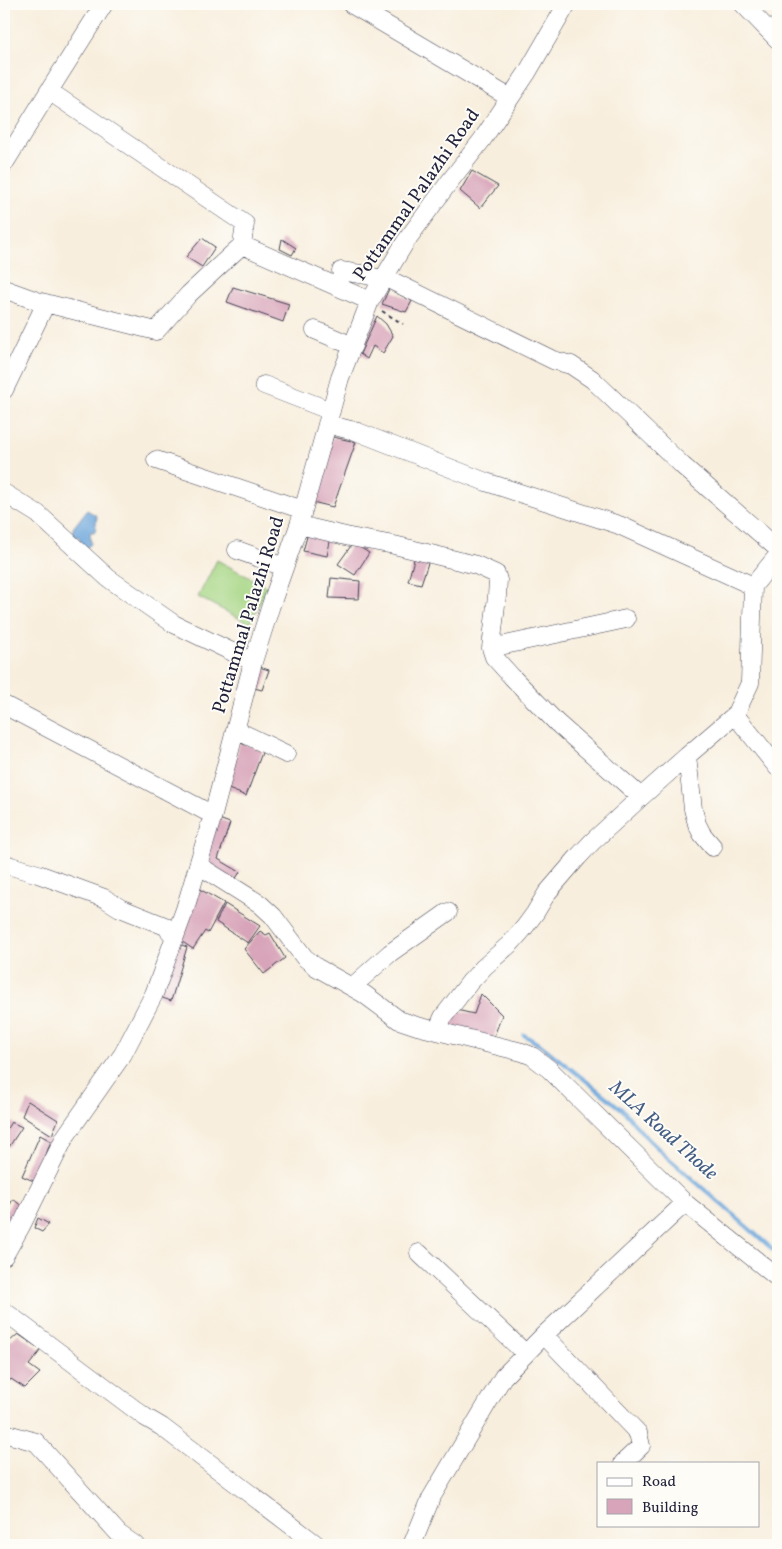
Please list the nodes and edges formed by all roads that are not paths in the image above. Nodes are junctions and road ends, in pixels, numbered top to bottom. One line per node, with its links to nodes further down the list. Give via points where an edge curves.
1 (104, 4): 6 (street)
2 (351, 4): 7 (street)
3 (567, 4): 7 (street, Pottammal Palazhi Road)
4 (743, 4): 5 (street)
5 (778, 40)
6 (49, 91): 8 (street); 9 (street, via 245,224)
7 (510, 98): 11 (street, Pottammal Palazhi Road)
8 (4, 164)
9 (242, 245): 13 (street); 14 (street, via 189,294 156,331)
10 (341, 271): 11 (street)
11 (383, 279): 13 (street, Pottammal Palazhi Road); 24 (street, via 571,366 592,379 683,466)
12 (4, 289): 14 (street)
13 (369, 302): 16 (street, Pottammal Palazhi Road)
14 (46, 303): 18 (street)
15 (315, 330): 16 (street)
16 (353, 346): 19 (street, Pottammal Palazhi Road)
17 (264, 385): 19 (street)
18 (4, 390)
19 (328, 422): 20 (street); 23 (street, Pottammal Palazhi Road); 28 (street, via 486,482 619,525)
20 (361, 440)
21 (156, 460): 23 (street)
22 (4, 493): 31 (street, via 38,514 108,578 174,624)
23 (301, 517): 27 (street, Pottammal Palazhi Road); 30 (street, via 350,537 476,565 496,574)
24 (778, 549)
25 (236, 550): 27 (street)
26 (778, 555): 28 (street)
27 (284, 567): 31 (street, Pottammal Palazhi Road)
28 (753, 586): 33 (street, via 750,683)
29 (626, 619): 30 (street)
30 (491, 648): 38 (street, via 494,657 557,723)
31 (253, 662): 34 (street, Pottammal Palazhi Road)
32 (4, 705): 39 (street)
33 (735, 715): 36 (street); 37 (street)
34 (236, 730): 35 (street); 39 (street, Pottammal Palazhi Road)
35 (286, 754)
36 (687, 756): 38 (street); 40 (street, via 697,824)
37 (778, 768)
38 (641, 797): 46 (street, via 578,857 547,893 524,928 470,982 443,1017)
39 (213, 815): 42 (street, Pottammal Palazhi Road)
40 (713, 847)
41 (4, 862): 44 (street, via 104,898 164,926)
42 (198, 865): 44 (street, Pottammal Palazhi Road); 45 (street, via 260,904 304,957)
43 (448, 912): 45 (street, via 390,953)
44 (174, 936): 49 (street, Pottammal Palazhi Road, via 154,994 123,1054 65,1137)
45 (352, 987): 46 (street, via 399,1020)
46 (437, 1031): 47 (street, via 532,1056)
47 (685, 1203): 50 (street); 52 (street)
48 (418, 1253): 53 (street)
49 (4, 1256)
50 (778, 1278)
51 (4, 1311): 57 (street)
52 (544, 1335): 53 (street); 55 (street, via 638,1433 641,1446)
53 (524, 1353): 58 (street, via 503,1377 431,1498)
54 (4, 1433): 56 (street, via 36,1442 119,1534)
55 (624, 1462)
56 (135, 1545)
57 (317, 1545)
58 (412, 1545)

